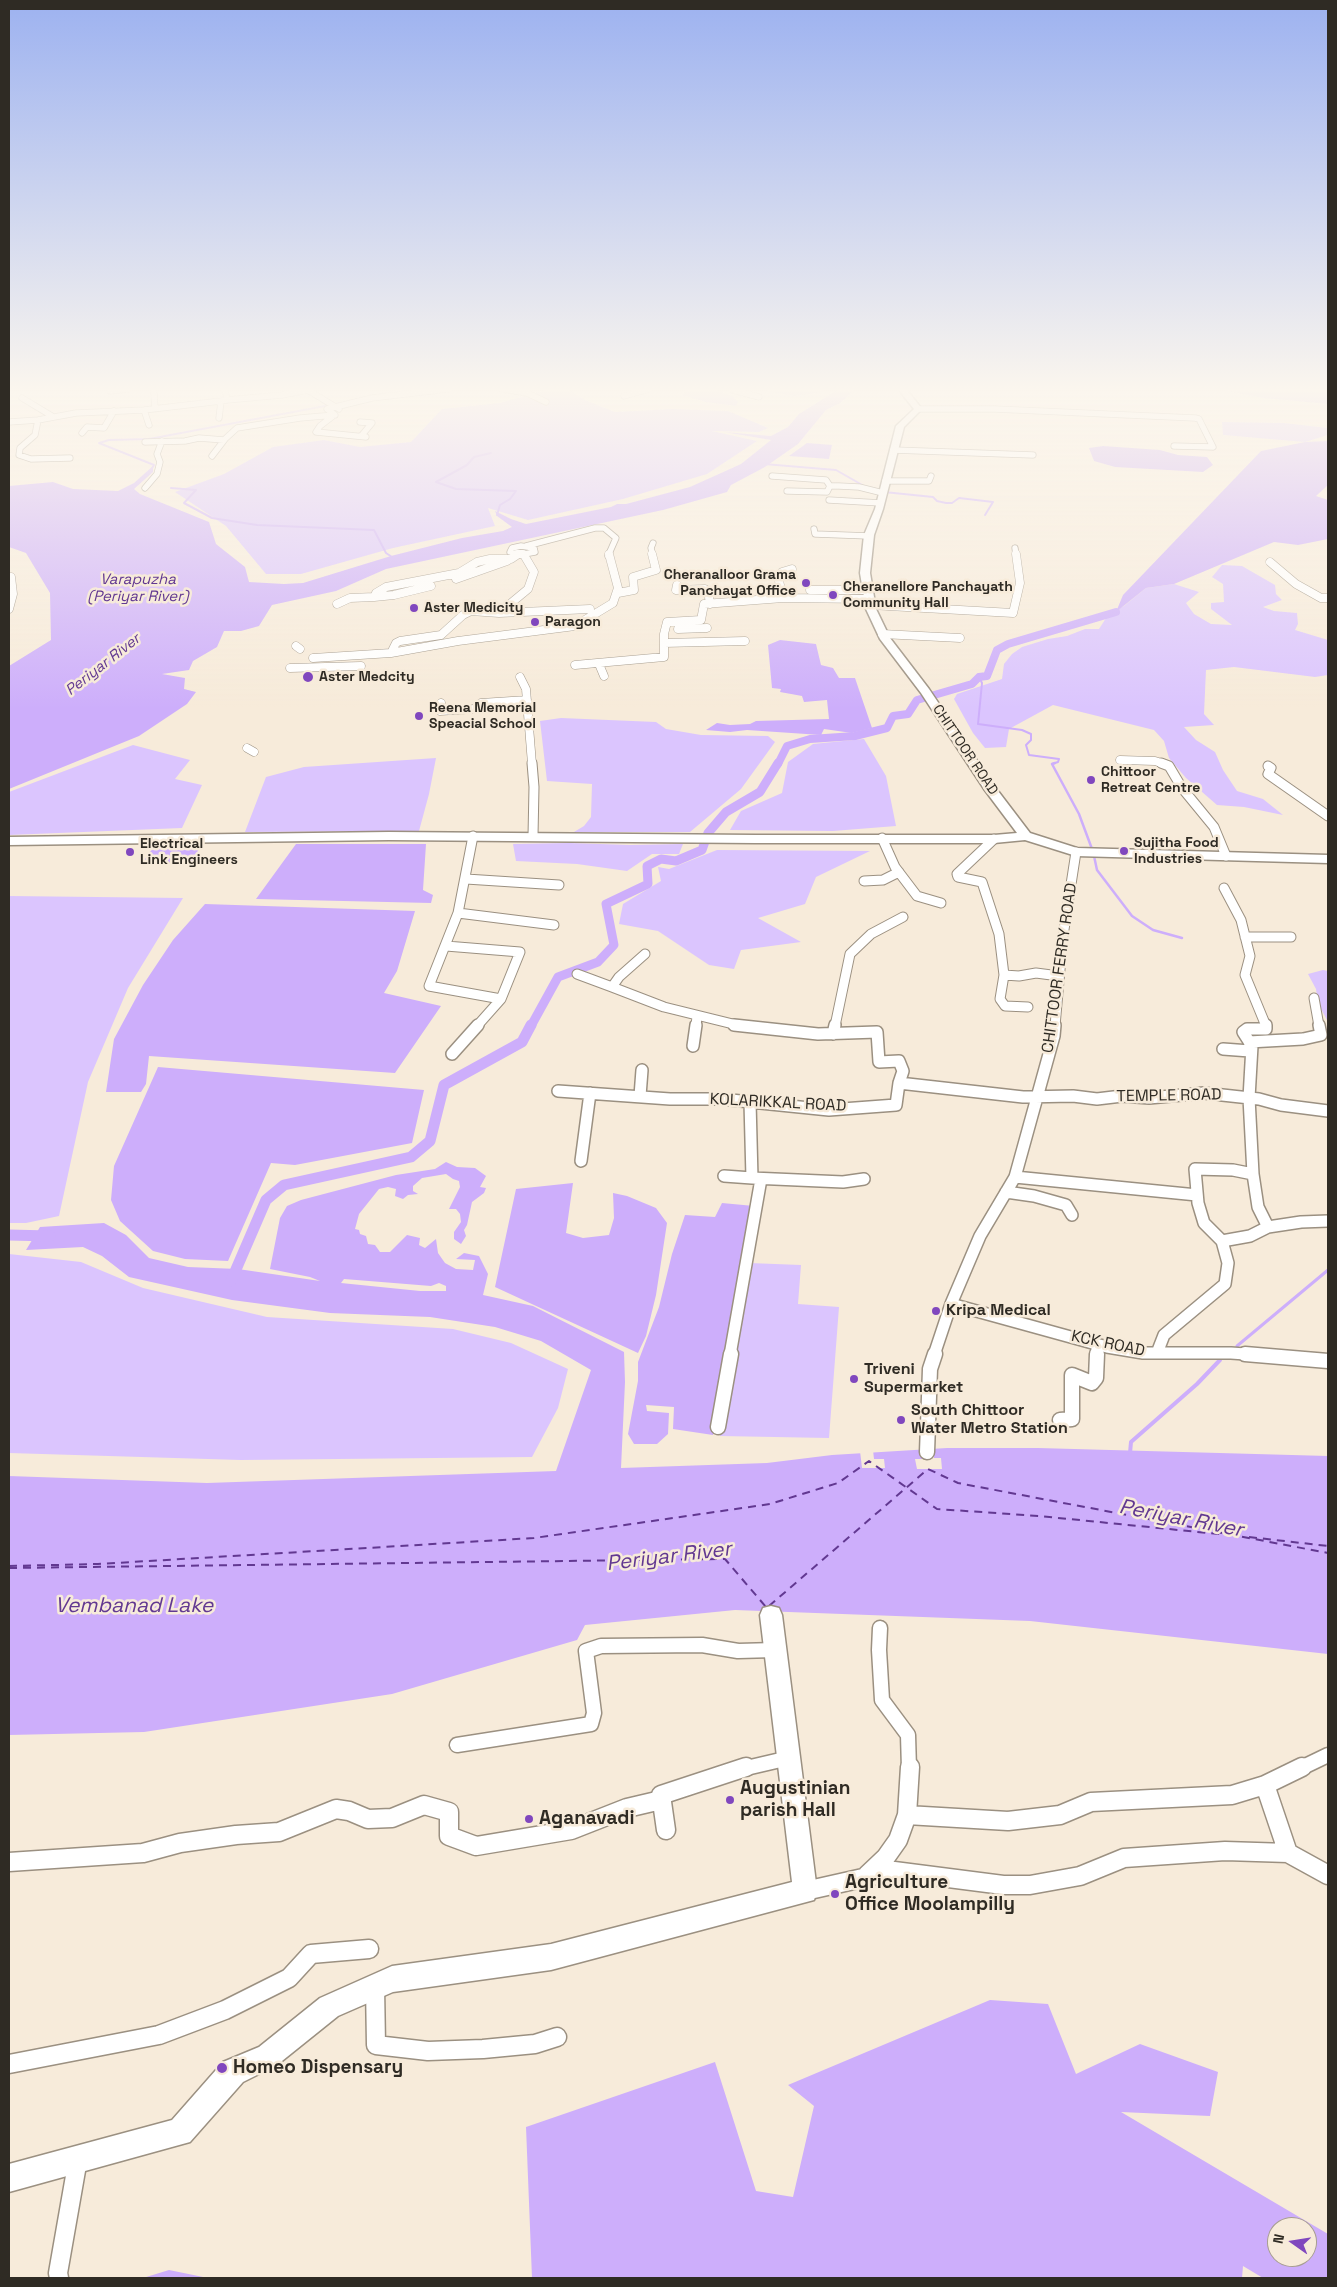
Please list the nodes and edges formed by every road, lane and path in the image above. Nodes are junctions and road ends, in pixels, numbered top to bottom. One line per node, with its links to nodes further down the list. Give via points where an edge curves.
1 (858, 496): 3 (street)
2 (882, 496): 5 (main road, CHITTOOR ROAD)
3 (829, 500)
4 (814, 529): 5 (street, via 815,534)
5 (869, 536): 17 (main road, CHITTOOR ROAD, via 865,573)
6 (653, 543): 15 (street, via 651,548 656,570 633,577 634,590)
7 (526, 546): 9 (street, via 510,550); 9 (street, via 534,548 535,552); 15 (street, via 604,528 616,538 608,556)
8 (1015, 548): 17 (street, via 1020,583 1014,613)
9 (518, 556): 19 (street, via 443,583 394,595 350,598); 24 (street, via 534,572 528,589)
10 (1270, 562): 18 (street, via 1296,584 1321,598)
11 (792, 569): 16 (street, via 782,572 779,581)
12 (12, 577): 21 (street, via 13,594)
13 (677, 585): 20 (street, via 676,590 705,589)
14 (810, 590): 17 (street)
15 (618, 593): 26 (street, via 613,603 600,612 576,626)
16 (783, 598): 17 (street); 20 (street)
17 (869, 598): 28 (main road, CHITTOOR ROAD)
18 (1328, 598)
19 (337, 604)
20 (710, 604): 27 (street, via 704,604 701,620 667,622)
21 (9, 609)
22 (590, 609): 23 (street)
23 (553, 610): 24 (street); 26 (street)
24 (499, 613): 29 (street, via 471,611)
25 (707, 628): 27 (street)
26 (560, 629): 31 (street)
27 (666, 629): 33 (street)
28 (882, 634): 30 (street); 45 (main road, CHITTOOR ROAD)
29 (442, 635): 31 (street); 35 (street, via 396,643)
30 (960, 638)
31 (462, 640): 35 (street)
32 (745, 641): 33 (street)
33 (664, 646): 34 (street); 37 (street, via 661,659)
34 (698, 649)
35 (391, 653): 36 (street)
36 (313, 658)
37 (599, 664): 38 (street); 41 (street)
38 (575, 665)
39 (361, 666): 40 (street)
40 (290, 668)
41 (604, 676)
42 (520, 677): 43 (street)
43 (527, 700): 44 (street, via 480,703 474,709 440,711); 50 (street, via 534,787)
44 (441, 703)
45 (941, 715): 51 (main road, CHITTOOR ROAD)
46 (1120, 760): 57 (street, via 1155,761 1169,766 1182,788 1214,827)
47 (1268, 766): 48 (street, via 1271,768 1268,774)
48 (1328, 816)
49 (474, 836): 50 (main road); 55 (main road); 60 (street)
50 (533, 836): 52 (main road)
51 (1026, 836): 54 (main road); 56 (main road)
52 (643, 837): 53 (main road)
53 (882, 838): 54 (main road); 59 (street)
54 (994, 839): 73 (street, via 957,874 958,877 982,882 999,934)
55 (9, 841)
56 (1076, 852): 57 (main road); 74 (street, CHITTOOR FERRY ROAD)
57 (1226, 856): 58 (main road)
58 (1328, 859)
59 (899, 872): 61 (street, via 884,880); 64 (street, via 917,896)
60 (466, 879): 62 (street); 65 (street)
61 (864, 881)
62 (559, 885)
63 (1224, 888): 68 (street, via 1241,920)
64 (940, 903)
65 (458, 913): 67 (street); 70 (street)
66 (903, 917): 80 (street, via 870,934 850,954)
67 (554, 926)
68 (1245, 937): 69 (street); 82 (street, via 1250,956 1245,976 1266,1024 1266,1029 1243,1032)
69 (1291, 937)
70 (446, 946): 77 (street, via 429,986); 77 (street, via 520,952)
71 (646, 954): 75 (street, via 619,977)
72 (577, 974): 75 (street)
73 (1004, 975): 74 (street, via 1036,973); 78 (street, via 1000,999 1005,1006)
74 (1059, 976): 90 (street, CHITTOOR FERRY ROAD, via 1054,1036)
75 (612, 988): 79 (street)
76 (1314, 998): 82 (street, via 1321,1035)
77 (501, 999): 84 (street)
78 (1028, 1007)
79 (697, 1016): 80 (street, via 738,1026); 81 (street)
80 (833, 1034): 86 (street, via 877,1032 879,1062 900,1061 903,1071)
81 (693, 1046)
82 (1250, 1046): 83 (street); 91 (street)
83 (1223, 1049)
84 (452, 1054)
85 (642, 1070): 89 (street)
86 (899, 1084): 90 (street); 92 (street, KOLARIKKAL ROAD, via 896,1105 829,1110)
87 (558, 1091): 88 (street, KOLARIKKAL ROAD)
88 (590, 1093): 89 (street, KOLARIKKAL ROAD); 94 (street)
89 (640, 1096): 92 (street, KOLARIKKAL ROAD)
90 (1038, 1096): 91 (street, TEMPLE ROAD, via 1097,1099 1204,1093); 97 (street, CHITTOOR FERRY ROAD)
91 (1249, 1098): 93 (street, TEMPLE ROAD); 95 (street)
92 (750, 1102): 98 (street)
93 (1328, 1111)
94 (582, 1161)
95 (1253, 1174): 101 (street, via 1195,1169); 104 (street, via 1258,1207)
96 (724, 1176): 98 (street)
97 (1015, 1176): 100 (street, CHITTOOR FERRY ROAD); 101 (street)
98 (756, 1178): 99 (street, via 843,1182); 111 (street)
99 (864, 1179)
100 (1006, 1192): 102 (street, via 1066,1205); 106 (street, CHITTOOR FERRY ROAD, via 980,1236)
101 (1197, 1195): 105 (street, via 1204,1223)
102 (1072, 1215)
103 (1328, 1221): 104 (street)
104 (1268, 1228): 105 (street, via 1250,1236)
105 (1222, 1241): 108 (street, via 1228,1263 1226,1284 1164,1335)
106 (951, 1304): 107 (street, KCK ROAD); 112 (street, CHITTOOR FERRY ROAD, via 930,1369)
107 (1098, 1344): 108 (street, KCK ROAD); 110 (street, via 1096,1378 1092,1382 1072,1374 1072,1419)
108 (1158, 1354): 109 (street, KCK ROAD, via 1227,1353)
109 (1328, 1361)
110 (1060, 1420)
111 (718, 1427)
112 (927, 1452)
113 (771, 1615): 115 (main road)
114 (880, 1628): 121 (street, via 882,1700 908,1735 910,1759)
115 (775, 1650): 116 (street, via 738,1650 702,1645 601,1646 586,1651 594,1713 591,1724); 118 (main road)
116 (457, 1745)
117 (1328, 1755): 119 (street)
118 (789, 1758): 120 (street, via 753,1765 667,1792 661,1795); 127 (main road)
119 (1265, 1785): 121 (street, via 1232,1796 1090,1802 1060,1815 1008,1821); 123 (street)
120 (662, 1800): 122 (street); 124 (street, via 628,1808 571,1830 476,1846 449,1836 449,1812 424,1805 392,1818 368,1819 336,1809 279,1832 180,1843 143,1853)
121 (906, 1815): 126 (street, via 898,1840 886,1857)
122 (666, 1830)
123 (1288, 1853): 125 (street); 126 (street, via 1225,1850 1124,1858 1080,1876 1030,1885 1003,1885 894,1871)
124 (9, 1862)
125 (1328, 1875)
126 (865, 1876): 127 (street)
127 (805, 1890): 129 (main road, via 551,1957 392,1979)
128 (369, 1949): 131 (street, via 311,1954 289,1978 225,2010 159,2035)
129 (375, 1986): 130 (street, via 376,2045 428,2051 483,2049 535,2044); 132 (main road, via 329,2007 268,2056 233,2072 180,2132)
130 (558, 2037)
131 (9, 2064)
132 (78, 2159): 133 (main road); 134 (street)
133 (9, 2178)
134 (59, 2278)

